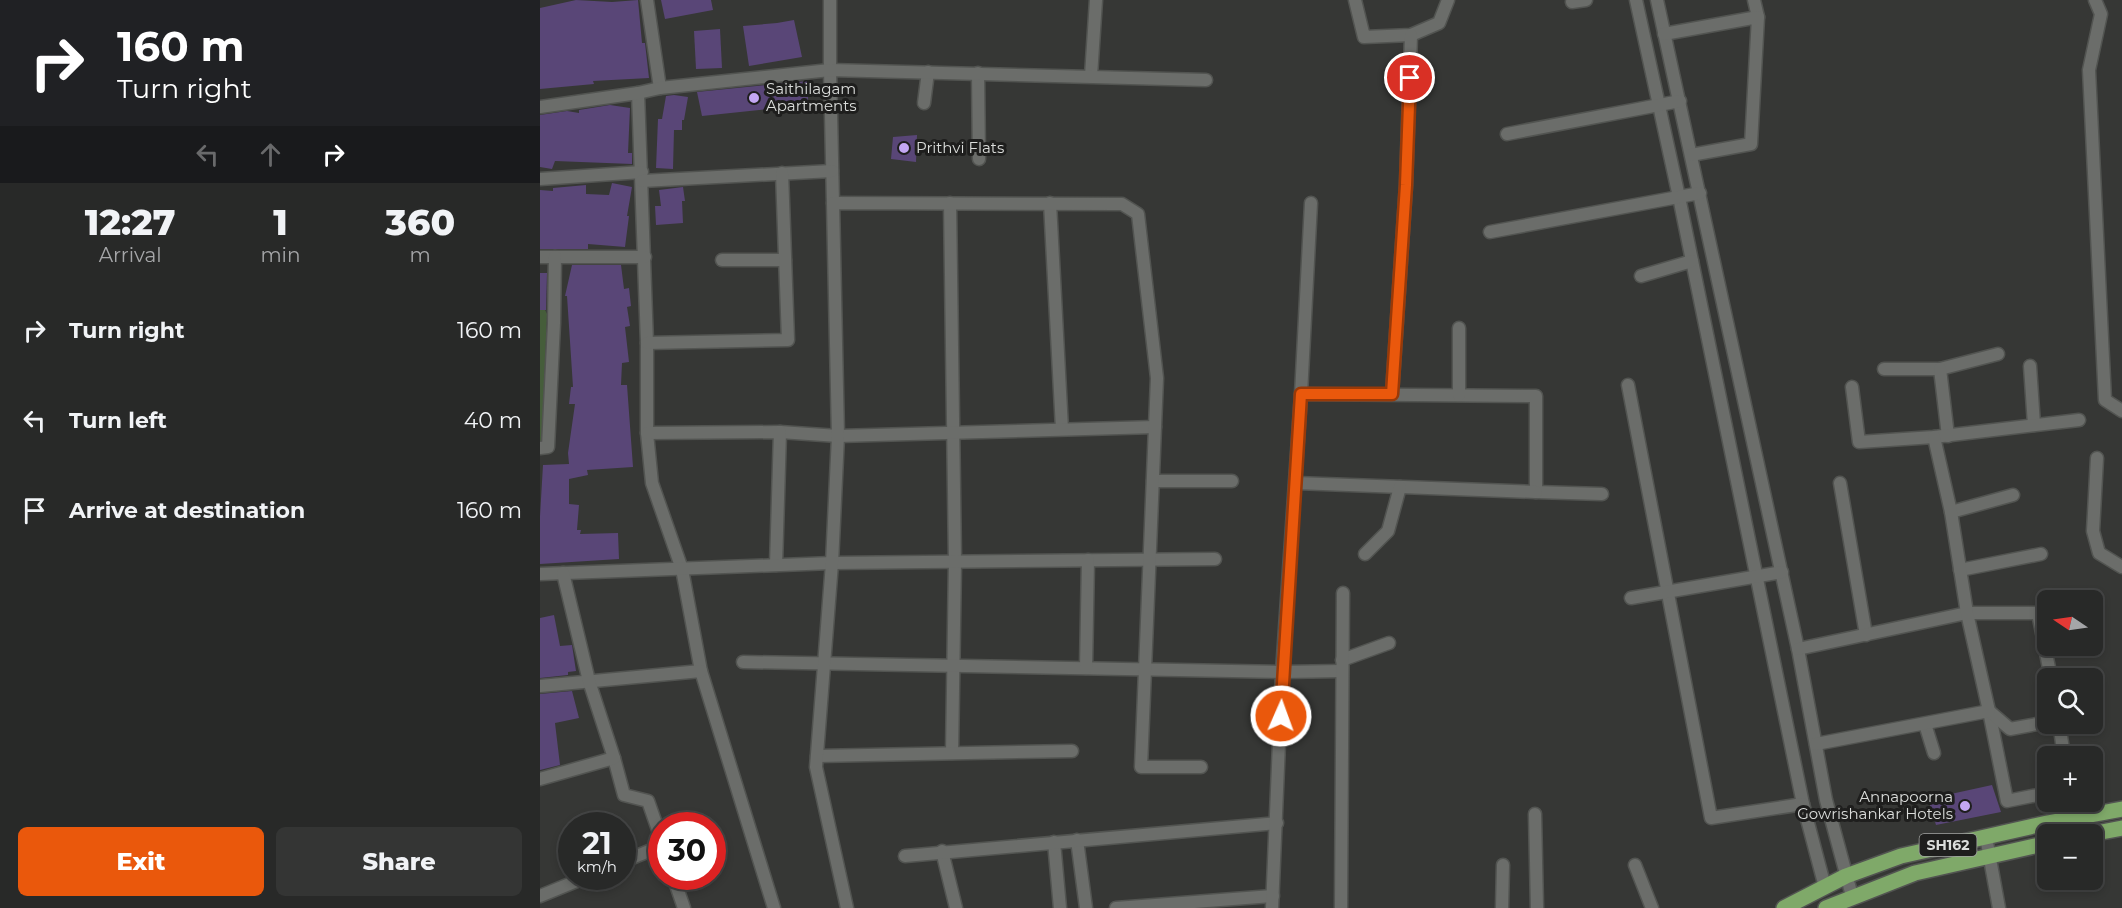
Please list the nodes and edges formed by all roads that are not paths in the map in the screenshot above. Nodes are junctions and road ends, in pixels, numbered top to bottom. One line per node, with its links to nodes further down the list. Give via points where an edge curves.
1 (647, 0): 20 (street)
2 (830, 0): 15 (street)
3 (1096, 0): 18 (street)
4 (1355, 0): 14 (street, via 1364,37)
5 (1448, 0): 14 (street, via 1439,23)
6 (1586, 0): 11 (street)
7 (1636, 0): 24 (street)
8 (1657, 0): 13 (street)
9 (1754, 0): 12 (street)
10 (2095, 0): 60 (street, via 2101,14 2089,70 2105,400)
11 (1572, 2)
12 (1758, 17): 13 (street); 27 (street, via 1751,144)
13 (1664, 34): 22 (street)
14 (1411, 35): 58 (street)
15 (830, 70): 16 (street); 20 (street); 29 (street)
16 (928, 72): 17 (street); 23 (street)
17 (978, 73): 18 (street); 28 (street)
18 (1091, 76): 19 (street)
19 (1206, 80)
20 (660, 88): 21 (street)
21 (638, 93): 25 (street); 31 (street)
22 (1680, 101): 24 (street); 27 (street)
23 (924, 103)
24 (1660, 105): 26 (street); 34 (street)
25 (540, 107)
26 (1507, 134)
27 (1691, 155): 33 (street)
28 (979, 159)
29 (832, 171): 30 (street); 35 (street)
30 (782, 173): 31 (street); 44 (street)
31 (642, 176): 32 (street); 42 (street)
32 (540, 179)
33 (1700, 193): 34 (street); 93 (street)
34 (1679, 197): 39 (street); 45 (street)
35 (833, 203): 36 (street); 68 (street)
36 (950, 203): 37 (street); 67 (street)
37 (1050, 203): 63 (street, via 1122,204 1138,214 1156,378); 64 (street)
38 (1311, 203): 57 (street)
39 (1490, 232)
40 (540, 257): 41 (street)
41 (555, 257): 42 (street); 47 (street)
42 (645, 257): 50 (street)
43 (722, 260): 44 (street)
44 (785, 260): 50 (street, via 788,340)
45 (1692, 261): 46 (street); 96 (street)
46 (1641, 276)
47 (554, 323): 48 (street); 71 (street, via 548,447)
48 (540, 326)
49 (1459, 328): 59 (street)
50 (647, 343): 66 (street)
51 (1998, 354): 54 (street)
52 (2030, 366): 62 (street)
53 (1884, 369): 54 (street)
54 (1940, 369): 69 (street)
55 (1628, 385): 97 (street)
56 (1852, 387): 70 (street, via 1859,442)
57 (1301, 394): 58 (street); 75 (street)
58 (1392, 394): 59 (street)
59 (1459, 395): 78 (street, via 1536,396)
60 (2122, 411)
61 (2079, 420): 62 (street)
62 (2034, 425): 69 (street)
63 (1155, 427): 64 (street); 73 (street)
64 (1062, 429): 67 (street)
65 (780, 432): 66 (street); 68 (street); 89 (street)
66 (647, 433): 91 (street, via 652,483)
67 (954, 433): 68 (street); 87 (street)
68 (838, 436): 88 (street)
69 (1948, 436): 70 (street)
70 (1934, 437): 81 (street)
71 (540, 448)
72 (2097, 458): 90 (street, via 2093,531 2099,553)
73 (1153, 481): 74 (street); 86 (street)
74 (1232, 481)
75 (1296, 483): 77 (street); 112 (street)
76 (1840, 483): 101 (street)
77 (1400, 487): 78 (street); 82 (street, via 1388,531)
78 (1536, 492): 79 (street)
79 (1602, 494)
80 (2013, 495): 81 (street)
81 (1951, 512): 92 (street)
82 (1365, 554)
83 (2041, 554): 92 (street)
84 (1215, 559): 86 (street)
85 (1088, 560): 86 (street); 87 (street); 108 (street)
86 (1150, 560): 110 (street)
87 (953, 562): 88 (street); 106 (street)
88 (832, 563): 89 (street); 105 (street)
89 (776, 565): 91 (street)
90 (2122, 567)
91 (682, 569): 94 (street); 111 (street)
92 (1960, 570): 100 (street)
93 (1782, 572): 96 (street); 103 (street)
94 (563, 573): 95 (street); 113 (street)
95 (540, 574)
96 (1757, 576): 97 (street); 127 (street)
97 (1667, 591): 99 (street); 127 (street, via 1711,818)
98 (1343, 593): 107 (street)
99 (1631, 598)
100 (1967, 613): 101 (street); 109 (street, via 2038,613); 115 (street)
101 (1866, 635): 103 (street)
102 (1389, 643): 107 (street)
103 (1798, 649): 118 (street)
104 (743, 662): 105 (street)
105 (824, 664): 106 (street); 122 (street)
106 (952, 666): 108 (street); 120 (street)
107 (1342, 666): 112 (street); 159 (street)
108 (1086, 668): 110 (street)
109 (2049, 668)
110 (1145, 669): 112 (street); 124 (street, via 1141,767)
111 (701, 671): 113 (street); 153 (street)
112 (1282, 672): 131 (street)
113 (589, 681): 114 (street); 123 (street)
114 (540, 686)
115 (1989, 711): 116 (street); 117 (street, via 2010,729); 126 (street, via 2007,801)
116 (1925, 724): 118 (street); 121 (street)
117 (2037, 724)
118 (1816, 744): 143 (street)
119 (1072, 751): 120 (street)
120 (952, 753): 122 (street)
121 (1934, 753)
122 (817, 756): 154 (street, via 816,767)
123 (614, 758): 125 (street); 129 (street, via 624,795 648,801)
124 (1201, 767)
125 (540, 779)
126 (2037, 795)
127 (1803, 804): 144 (street)
128 (2122, 809): 134 (main road, SH162)
129 (652, 812)
130 (1535, 814): 161 (street)
131 (1277, 823): 135 (street); 149 (street)
132 (2122, 828): 133 (main road)
133 (2103, 832)
134 (1986, 837): 139 (street); 143 (main road, SH162, via 1902,856)
135 (1077, 840): 136 (street); 157 (street)
136 (1054, 842): 138 (street); 156 (street)
137 (2037, 845): 139 (main road, SH162)
138 (942, 851): 140 (street); 155 (street)
139 (1990, 855): 147 (main road, SH162, via 1915,873); 164 (street)
140 (905, 856)
141 (1503, 865): 160 (street)
142 (1635, 865): 162 (street)
143 (1846, 876): 144 (main road, SH162); 147 (street)
144 (1825, 887): 163 (main road, SH162)
145 (558, 890): 148 (street)
146 (678, 890): 152 (street)
147 (1852, 896): 150 (main road, SH162)
148 (540, 898): 151 (street)
149 (1273, 902): 158 (street)
150 (1830, 907)
151 (544, 908)
152 (684, 908)
153 (774, 908)
154 (847, 908)
155 (956, 908)
156 (1060, 908)
157 (1086, 908)
158 (1116, 908)
159 (1341, 908)
160 (1502, 908)
161 (1538, 908)
162 (1652, 908)
163 (1784, 908)
164 (1999, 908)

